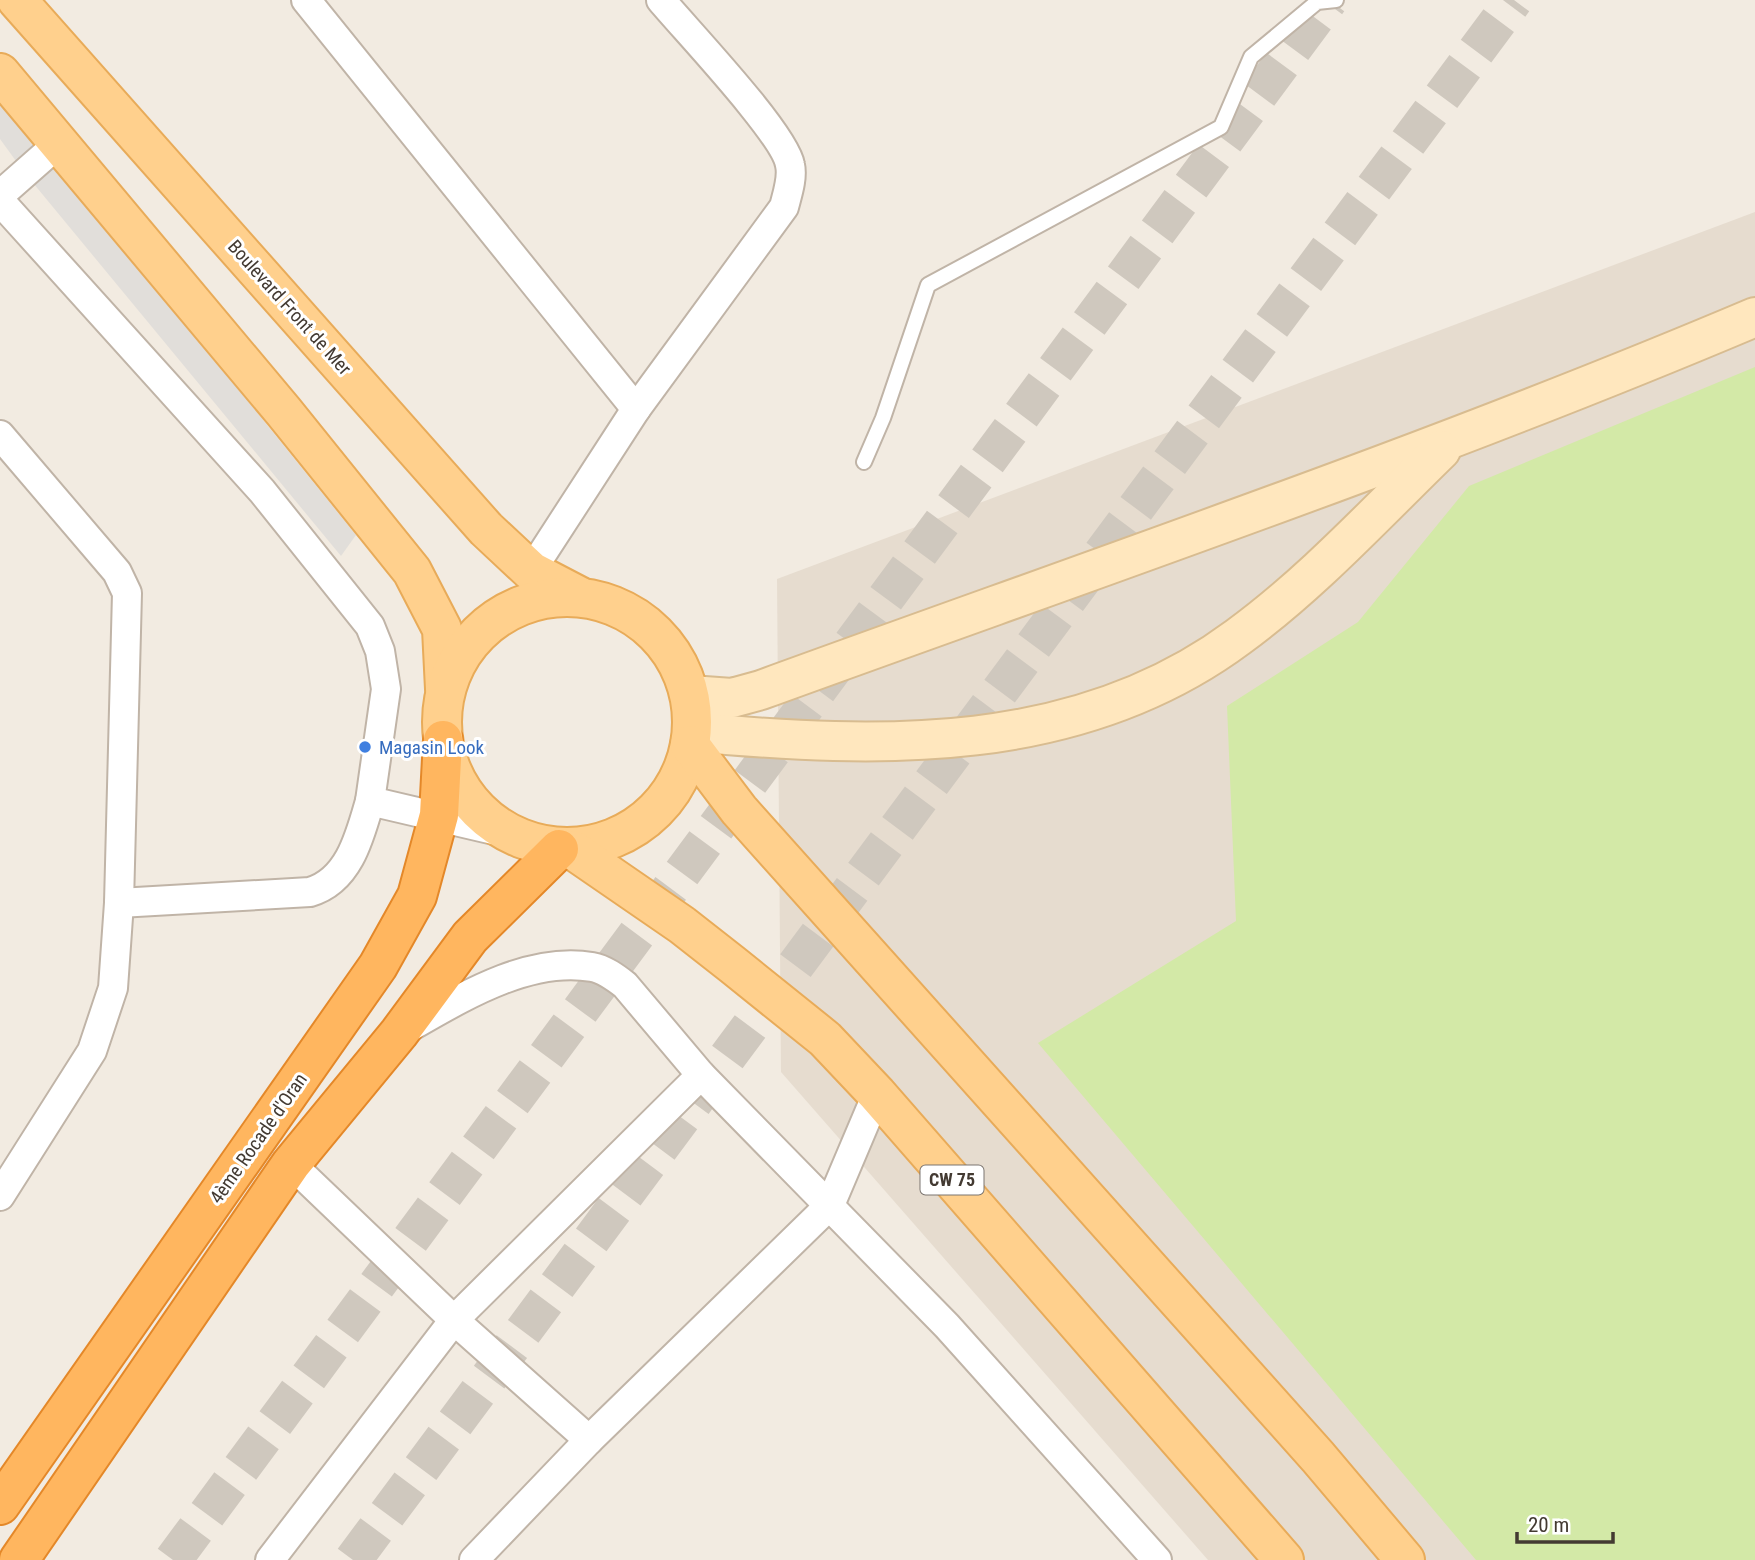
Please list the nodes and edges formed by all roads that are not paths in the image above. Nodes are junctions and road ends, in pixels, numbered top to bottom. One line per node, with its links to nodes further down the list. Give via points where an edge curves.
1 (17, 0): 14 (main road, Boulevard Front de Mer, via 486,528)
2 (306, 0): 10 (street)
3 (661, 0): 10 (street, via 771,129 790,164 784,207)
4 (1336, 0): 13 (lane, via 1317,2 1251,57 1221,127 928,285)
5 (0, 73): 6 (main road)
6 (59, 143): 7 (street); 16 (main road, via 412,572 442,629)
7 (0, 195)
8 (0, 201): 20 (street, via 262,491 370,626 380,651 386,689)
9 (1755, 317): 12 (main road)
10 (636, 409): 14 (street)
11 (0, 435): 24 (street, via 117,572 127,593)
12 (1450, 442): 17 (main road, via 761,690 732,698); 18 (main road, via 1279,606 1236,639 1129,697 1065,720 982,737)
13 (864, 462)
14 (531, 571): 15 (main road, Boulevard Front de Mer)
15 (579, 596): 16 (main road, via 543,598 509,610 480,631 458,660); 17 (main road, via 610,603 638,618 662,639 679,665)
16 (445, 694): 19 (main road)
17 (690, 695): 18 (main road)
18 (691, 738): 23 (main road, via 677,783 652,815 618,836); 39 (main road, via 739,810)
19 (443, 740): 21 (highway, 4ème Rocade d'Oran); 22 (main road, via 451,769 466,795 486,817)
20 (370, 801): 21 (street); 24 (street, via 340,876 327,888)
21 (439, 815): 22 (street); 33 (highway, 4ème Rocade d'Oran, via 417,896 378,966)
22 (511, 834): 23 (main road)
23 (566, 850): 25 (highway, via 470,937); 27 (main road, CW 75, via 682,925 733,965 825,1039)
24 (119, 903): 29 (street, via 113,988 92,1051)
25 (399, 1033): 26 (street, via 469,994 526,973 558,966 593,967 625,985); 28 (highway)
26 (701, 1075): 30 (street); 31 (street)
27 (877, 1094): 30 (street); 38 (main road, CW 75)
28 (291, 1164): 31 (street); 34 (highway)
29 (0, 1196)
30 (830, 1205): 32 (street); 37 (street, via 947,1326)
31 (454, 1320): 32 (street); 35 (street)
32 (590, 1440): 36 (street)
33 (0, 1505)
34 (19, 1560)
35 (270, 1560)
36 (474, 1560)
37 (1157, 1560)
38 (1284, 1560)
39 (1405, 1560)

